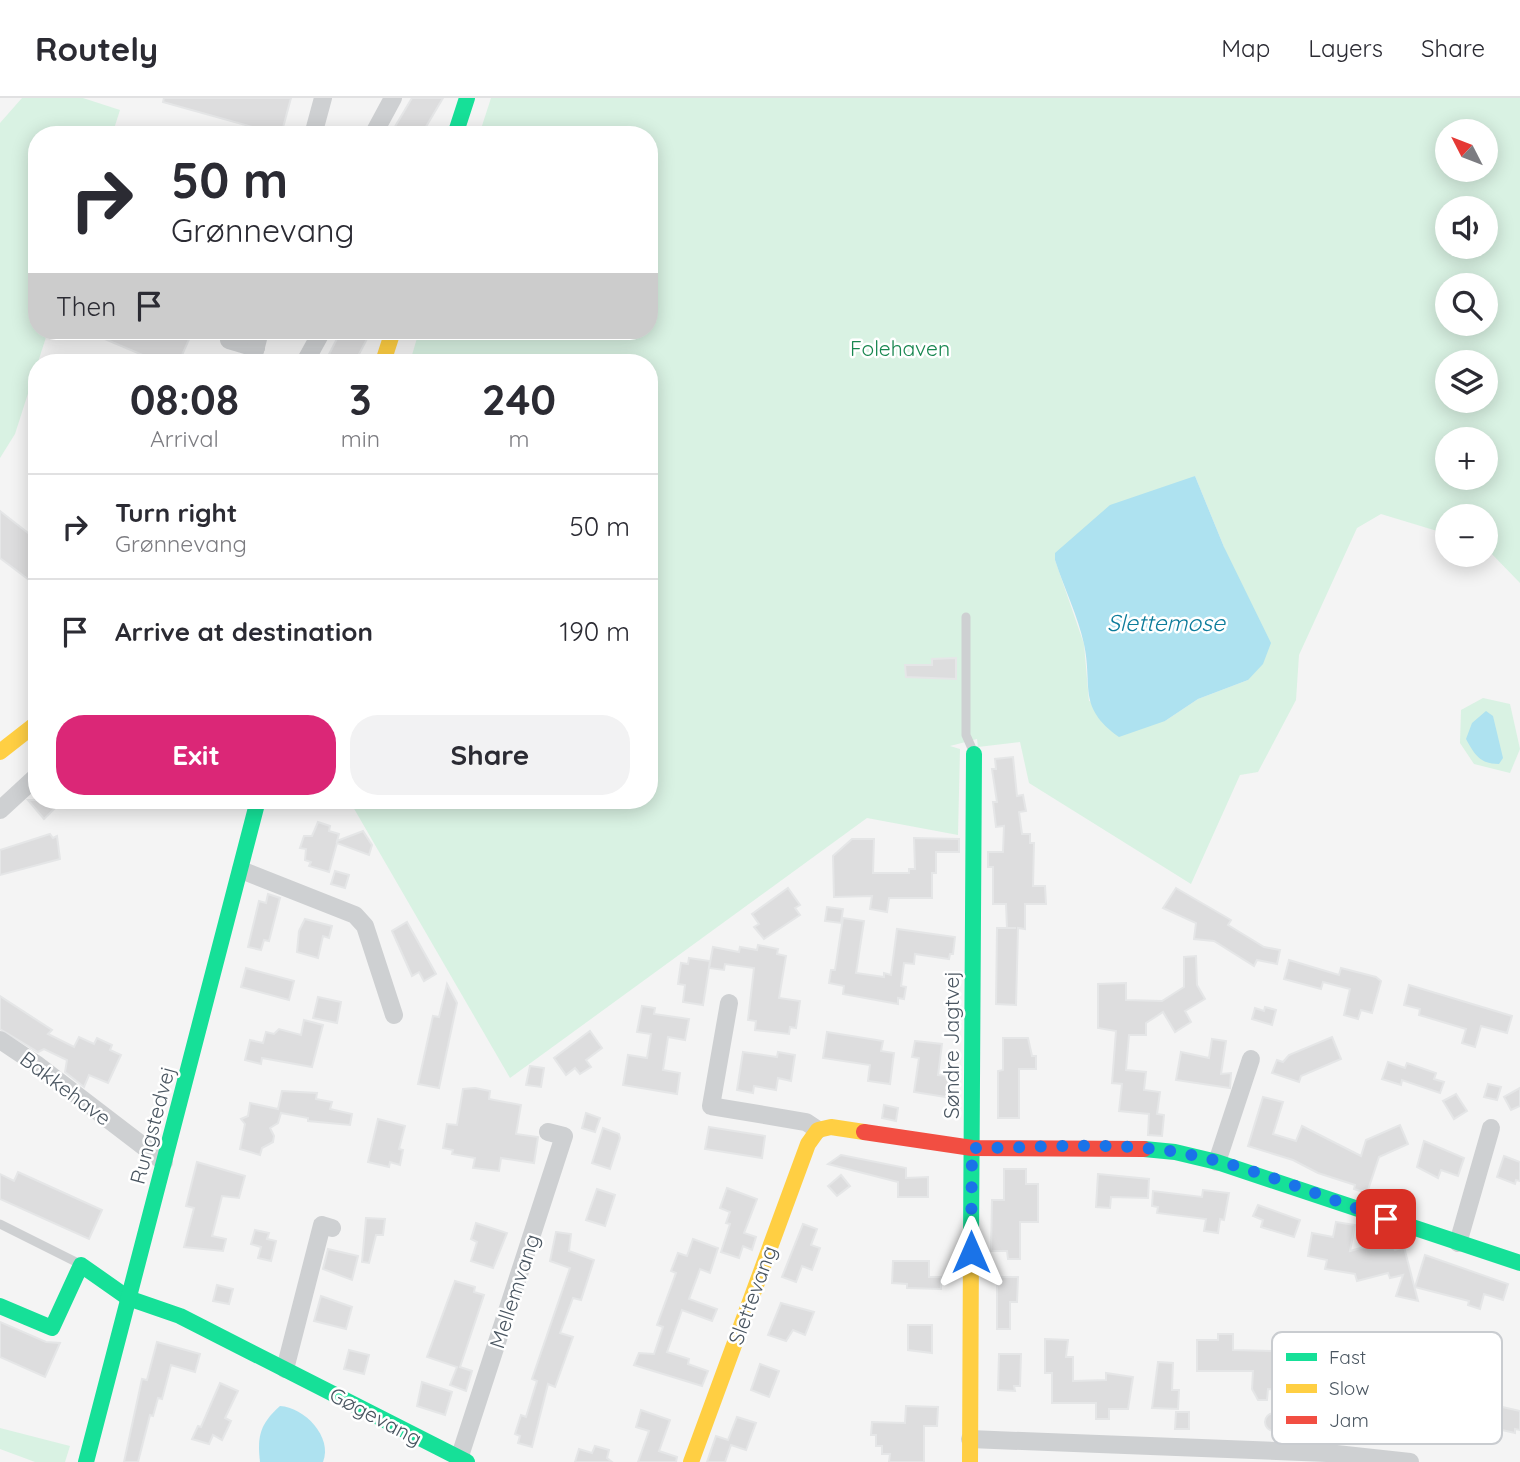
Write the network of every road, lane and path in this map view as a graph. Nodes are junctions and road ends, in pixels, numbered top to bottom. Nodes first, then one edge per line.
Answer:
1 (323, 98) edge
2 (393, 98) edge
3 (467, 98) edge
4 (315, 126) edge
5 (378, 126) edge
6 (458, 126) edge
7 (229, 340) dead end
8 (256, 347) edge
9 (966, 617) dead end
10 (28, 730) edge
11 (0, 752) edge
12 (974, 754) joint
13 (28, 784) edge
14 (256, 809) edge
15 (0, 810) edge
16 (241, 870) junction
17 (729, 1003) dead end
18 (394, 1015) dead end
19 (0, 1040) edge
20 (1251, 1059) dead end
21 (1491, 1128) dead end
22 (818, 1130) junction
23 (548, 1132) dead end
24 (972, 1148) junction
25 (164, 1162) junction
26 (1217, 1162) junction
27 (0, 1224) edge
28 (332, 1228) dead end
29 (1458, 1243) junction
30 (1520, 1263) edge
31 (81, 1265) junction
32 (128, 1298) junction
33 (0, 1306) edge
34 (285, 1369) junction
35 (970, 1439) junction
36 (461, 1461) edge
37 (86, 1462) edge
38 (691, 1462) edge
39 (970, 1462) edge
40 (1410, 1462) edge

1 - 4 street
2 - 5 street
3 - 6 street
7 - 8 street
9 - 12 lane
10 - 11 street
12 - 24 street, Søndre Jagtvej
13 - 15 street
14 - 16 street, Rungstedvej
16 - 18 street
16 - 25 street, Rungstedvej
17 - 22 street
19 - 25 street, Bakkehave
20 - 26 street
21 - 29 street
22 - 24 street
22 - 38 street, Slettevang
23 - 36 street, Mellemvang
24 - 26 street
24 - 35 street, Søndre Jagtvej
25 - 32 street, Rungstedvej
26 - 29 street
27 - 31 lane
28 - 34 street
29 - 30 street
31 - 32 street, Gøgevang
31 - 33 street
32 - 34 street, Gøgevang
32 - 37 street, Rungstedvej
34 - 36 street, Gøgevang
35 - 39 street, Søndre Jagtvej
35 - 40 street

